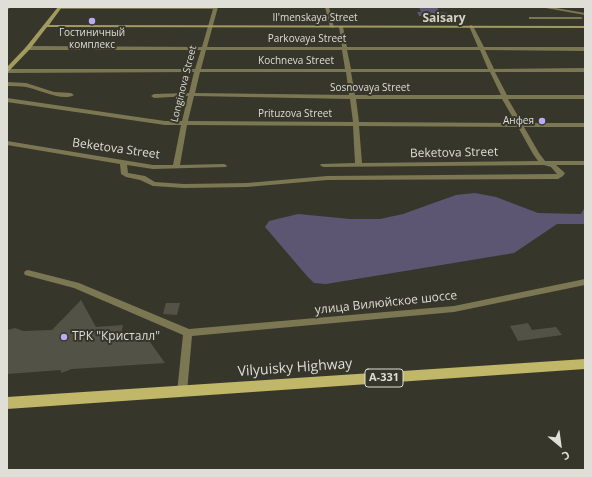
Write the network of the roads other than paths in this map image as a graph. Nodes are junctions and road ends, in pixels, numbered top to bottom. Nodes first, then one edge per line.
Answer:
1 (60, 7) edge
2 (216, 7) edge
3 (326, 7) edge
4 (542, 7) edge
5 (585, 14) edge
6 (531, 18) dead end
7 (556, 18) junction
8 (581, 18) dead end
9 (46, 26) junction
10 (471, 26) junction
11 (563, 26) junction
12 (209, 27) junction
13 (332, 27) junction
14 (341, 27) junction
15 (585, 27) edge
16 (28, 48) junction
17 (202, 48) junction
18 (344, 48) junction
19 (482, 49) junction
20 (585, 49) edge
21 (197, 70) junction
22 (348, 70) junction
23 (492, 70) junction
24 (585, 70) edge
25 (7, 71) edge
26 (7, 84) edge
27 (191, 94) junction
28 (71, 95) dead end
29 (154, 96) dead end
30 (353, 97) junction
31 (585, 97) edge
32 (505, 98) junction
33 (7, 100) edge
34 (183, 124) junction
35 (356, 124) junction
36 (521, 124) junction
37 (585, 125) edge
38 (7, 143) edge
39 (123, 162) junction
40 (543, 162) junction
41 (585, 163) edge
42 (323, 165) dead end
43 (359, 165) junction
44 (224, 166) dead end
45 (176, 167) junction
46 (28, 274) dead end
47 (585, 282) edge
48 (188, 333) junction
49 (585, 364) edge
50 (182, 392) junction
51 (7, 403) edge

1 - 2 street
1 - 9 main road
2 - 12 street, Longinova Street
3 - 13 street
4 - 5 street
6 - 7 street
7 - 8 street
7 - 11 street
9 - 12 main road, Il'menskaya Street
9 - 16 main road
10 - 11 main road, Il'menskaya Street
10 - 14 main road, Il'menskaya Street
10 - 19 street
11 - 15 main road, Il'menskaya Street
12 - 13 main road, Il'menskaya Street
12 - 17 street, Longinova Street
13 - 14 main road, Il'menskaya Street
14 - 18 street
16 - 17 street, Parkovaya Street
16 - 25 main road
17 - 18 street, Parkovaya Street
17 - 21 street, Longinova Street
18 - 19 street, Parkovaya Street
18 - 22 street
19 - 20 street, Parkovaya Street
19 - 23 street
21 - 22 street, Kochneva Street
21 - 25 street, Kochneva Street
21 - 27 street, Longinova Street
22 - 23 street, Kochneva Street
22 - 30 street
23 - 24 street, Kochneva Street
23 - 32 street
26 - 28 street
27 - 29 street, Sosnovaya Street
27 - 30 street, Sosnovaya Street
27 - 34 street, Longinova Street
30 - 32 street, Sosnovaya Street
30 - 35 street
31 - 32 street, Sosnovaya Street
32 - 36 street
33 - 34 street, Prituzova Street
34 - 35 street, Prituzova Street
34 - 45 street, Longinova Street
35 - 36 street, Prituzova Street
35 - 43 street
36 - 37 street, Prituzova Street
36 - 40 street
38 - 39 street, Beketova Street
39 - 40 street
39 - 45 street, Beketova Street
40 - 41 street, Beketova Street
40 - 43 street, Beketova Street
42 - 43 street, Beketova Street
44 - 45 street, Beketova Street
46 - 48 street
47 - 48 street, улица Вилюйское шоссе
48 - 50 street
49 - 50 main road, Vilyuisky Highway / А-331
50 - 51 main road, Vilyuisky Highway / А-331

